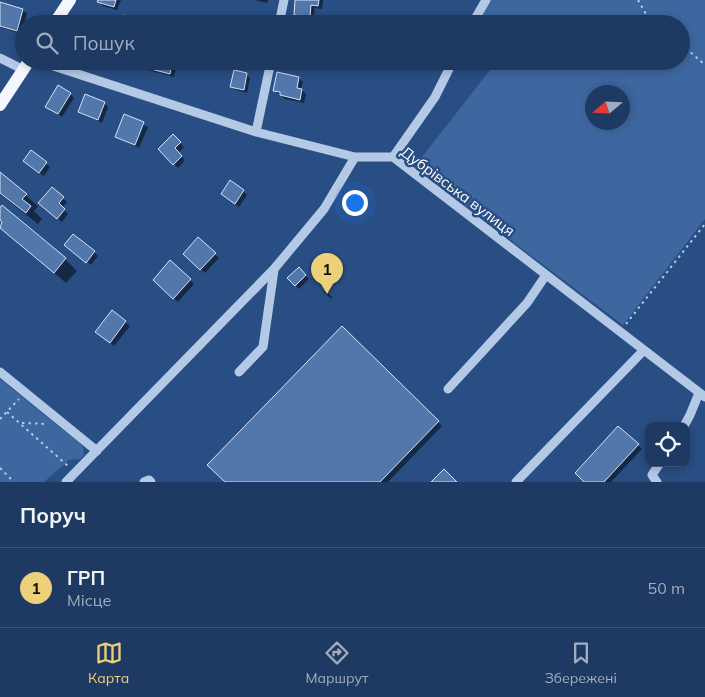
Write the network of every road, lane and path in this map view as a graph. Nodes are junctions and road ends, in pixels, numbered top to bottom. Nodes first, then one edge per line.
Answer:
1 (70, 0) edge
2 (284, 0) edge
3 (486, 0) edge
4 (638, 0) edge
5 (60, 15) edge
6 (281, 15) edge
7 (477, 15) edge
8 (647, 15) edge
9 (690, 52) edge
10 (0, 58) edge
11 (15, 62) edge
12 (705, 64) edge
13 (24, 70) edge
14 (66, 70) edge
15 (269, 70) edge
16 (448, 70) edge
17 (0, 105) edge
18 (256, 132) junction
19 (393, 156) junction
20 (355, 157) junction
21 (705, 224) edge
22 (274, 269) junction
23 (546, 275) junction
24 (620, 332) junction
25 (644, 350) junction
26 (0, 372) edge
27 (239, 372) dead end
28 (448, 389) dead end
29 (26, 392) junction
30 (702, 395) edge
31 (7, 412) junction
32 (0, 419) edge
33 (686, 422) edge
34 (20, 423) junction
35 (64, 424) junction
36 (97, 452) junction
37 (657, 467) edge
38 (0, 468) edge
39 (75, 473) junction
40 (14, 482) edge
41 (66, 482) edge
42 (144, 482) edge
43 (151, 482) edge
44 (516, 482) edge
45 (657, 482) edge

1 - 5 main road
2 - 6 street
3 - 7 street
4 - 8 path
9 - 12 path
10 - 11 street
13 - 17 main road
14 - 18 street, Дубрівська вулиця
15 - 18 street
16 - 19 street
18 - 20 street, Дубрівська вулиця
19 - 20 street, Дубрівська вулиця
19 - 23 street, Дубрівська вулиця
20 - 22 street
21 - 24 path
22 - 27 street
22 - 36 street
23 - 24 street, Дубрівська вулиця
23 - 28 street
24 - 25 street, Дубрівська вулиця
25 - 30 street, Дубрівська вулиця
25 - 44 street
26 - 29 street
29 - 31 path
29 - 35 street
30 - 33 street
31 - 32 path
31 - 34 path
34 - 35 path
34 - 39 path
35 - 36 street
36 - 39 street
37 - 45 street
38 - 40 path
39 - 41 street
42 - 43 street

